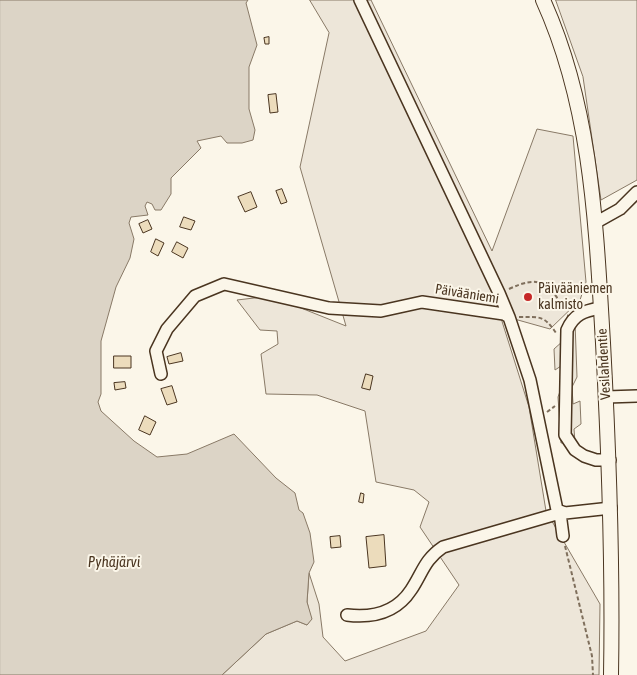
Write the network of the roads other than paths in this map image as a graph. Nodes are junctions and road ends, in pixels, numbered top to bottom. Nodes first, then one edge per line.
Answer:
1 (360, 0) edge
2 (543, 0) edge
3 (637, 192) edge
4 (595, 223) junction
5 (600, 308) junction
6 (509, 317) junction
7 (161, 374) dead end
8 (606, 396) junction
9 (637, 396) edge
10 (610, 460) junction
11 (611, 508) junction
12 (560, 513) junction
13 (563, 536) road end
14 (347, 615) dead end
15 (611, 675) edge

1 - 6 street
2 - 4 main road, Vesilahdentie
3 - 4 street
4 - 5 main road, Vesilahdentie
5 - 8 main road, Vesilahdentie
5 - 10 street
6 - 7 street, Päivääniemi
6 - 12 street, Päivääniemi
8 - 9 street
8 - 10 main road, Vesilahdentie
10 - 11 main road, Vesilahdentie
11 - 12 street
11 - 15 main road, Vesilahdentie
12 - 13 street, Päivääniemi
12 - 14 street

